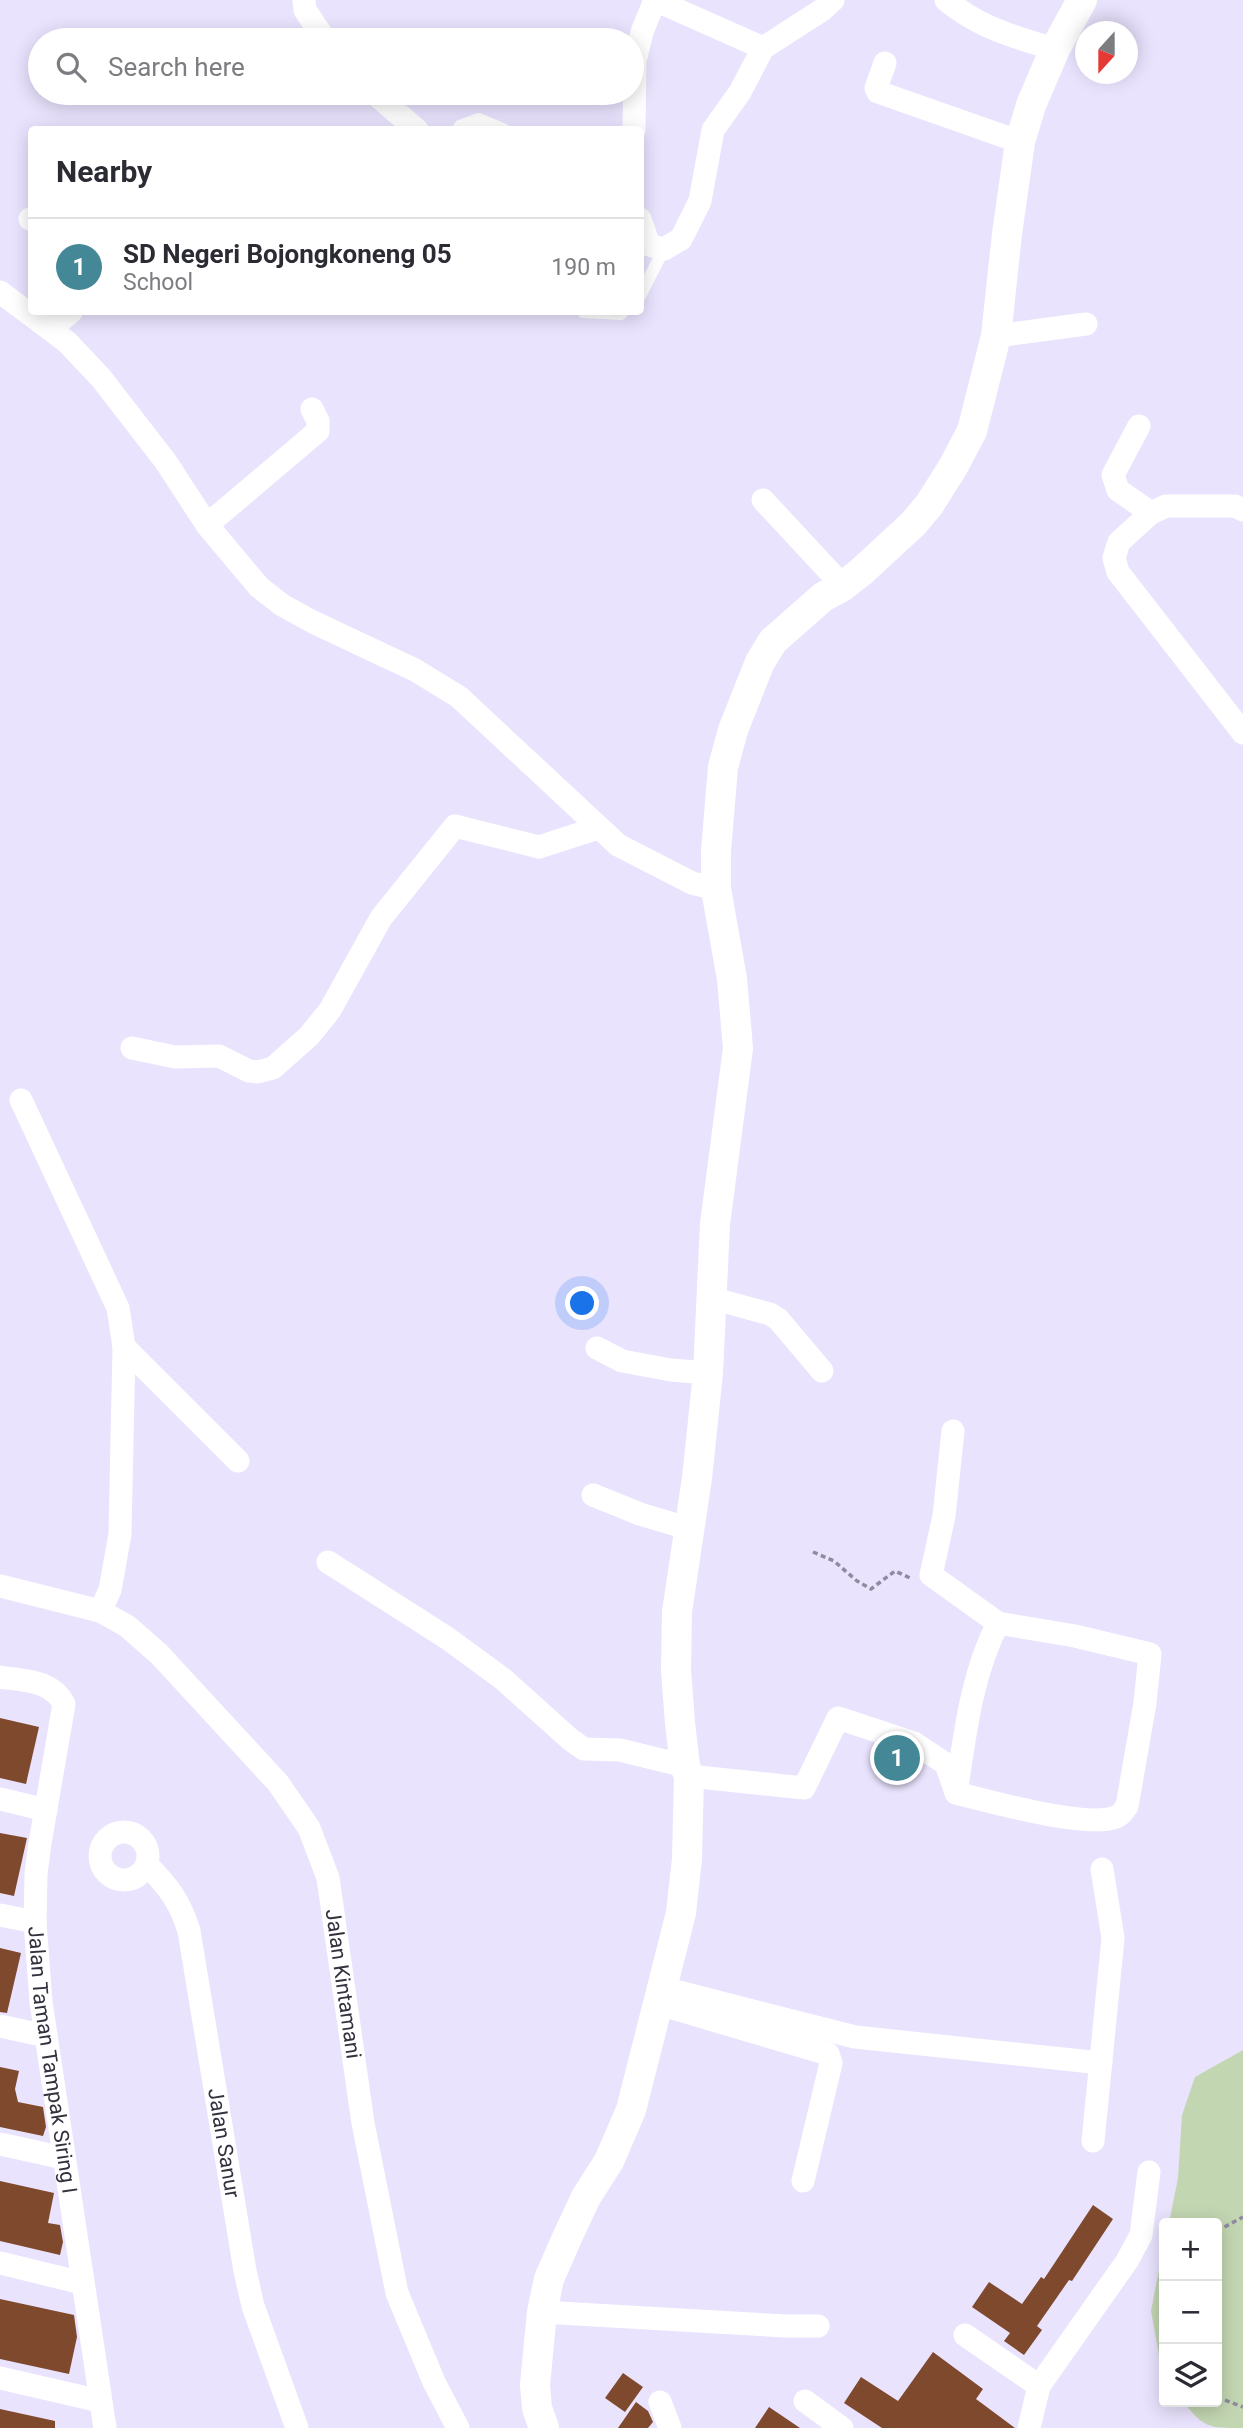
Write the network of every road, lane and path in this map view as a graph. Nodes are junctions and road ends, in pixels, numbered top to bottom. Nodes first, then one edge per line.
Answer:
1 (304, 0) edge
2 (655, 0) edge
3 (833, 0) edge
4 (946, 0) edge
5 (1082, 0) edge
6 (317, 28) edge
7 (644, 28) edge
8 (763, 48) junction
9 (1055, 49) junction
10 (885, 63) dead end
11 (388, 105) edge
12 (634, 105) edge
13 (412, 126) edge
14 (460, 126) edge
15 (496, 126) edge
16 (634, 126) edge
17 (1020, 142) junction
18 (644, 229) edge
19 (651, 247) edge
20 (644, 278) edge
21 (0, 292) edge
22 (28, 312) edge
23 (33, 315) edge
24 (67, 315) edge
25 (1086, 324) dead end
26 (51, 328) junction
27 (996, 336) junction
28 (312, 409) dead end
29 (1139, 426) dead end
30 (763, 500) dead end
31 (1243, 510) edge
32 (1151, 513) junction
33 (207, 525) junction
34 (843, 586) junction
35 (1243, 733) edge
36 (598, 828) junction
37 (716, 889) junction
38 (132, 1048) dead end
39 (21, 1100) dead end
40 (711, 1298) junction
41 (124, 1347) junction
42 (597, 1348) dead end
43 (822, 1371) dead end
44 (708, 1373) junction
45 (953, 1431) dead end
46 (238, 1461) dead end
47 (593, 1495) dead end
48 (690, 1529) junction
49 (813, 1552) dead end
50 (328, 1562) dead end
51 (931, 1575) junction
52 (0, 1586) edge
53 (100, 1611) junction
54 (998, 1623) junction
55 (0, 1676) edge
56 (687, 1771) junction
57 (956, 1793) junction
58 (0, 1799) edge
59 (46, 1810) junction
60 (147, 1865) dead end
61 (1102, 1869) dead end
62 (0, 1915) edge
63 (35, 1922) junction
64 (661, 1996) junction
65 (0, 2026) edge
66 (46, 2036) junction
67 (1101, 2063) junction
68 (1093, 2141) dead end
69 (0, 2144) edge
70 (64, 2158) junction
71 (1149, 2172) dead end
72 (803, 2181) dead end
73 (1243, 2217) edge
74 (1222, 2228) edge
75 (0, 2263) edge
76 (82, 2283) junction
77 (542, 2312) junction
78 (818, 2326) dead end
79 (965, 2335) dead end
80 (0, 2378) edge
81 (1039, 2386) junction
82 (1222, 2400) edge
83 (100, 2401) junction
84 (805, 2401) dead end
85 (660, 2402) dead end
86 (1243, 2407) edge
87 (105, 2428) edge
88 (297, 2428) edge
89 (458, 2428) edge
90 (544, 2428) edge
91 (670, 2428) edge
92 (842, 2428) edge
93 (1029, 2428) edge

1 - 6 street
2 - 7 street
2 - 8 street
3 - 8 street
4 - 9 street
5 - 9 street
8 - 19 street
9 - 17 street
10 - 17 street
11 - 13 street
12 - 16 street
14 - 15 lane
17 - 27 street
18 - 19 street
19 - 20 lane
21 - 22 street
23 - 26 street
24 - 26 street
25 - 27 street
26 - 33 street
27 - 34 street
28 - 33 street
29 - 32 street
30 - 34 street
31 - 32 street
32 - 35 street
33 - 36 street
34 - 37 street
36 - 37 street
36 - 38 street
37 - 40 street
39 - 41 street
40 - 43 street
40 - 44 street
41 - 46 street
41 - 53 street
42 - 44 street
44 - 48 street
45 - 51 street
47 - 48 street
48 - 56 street
49 - 51 path
50 - 56 street
51 - 54 street
52 - 53 street, Jalan Kintamani
53 - 89 street, Jalan Kintamani
54 - 57 street
54 - 57 street
55 - 59 street, Jalan Taman Tampak Siring I
56 - 57 street
56 - 64 street
58 - 59 street
59 - 63 street, Jalan Taman Tampak Siring I
60 - 88 street, Jalan Sanur
61 - 67 street
62 - 63 street
63 - 66 street, Jalan Taman Tampak Siring I
64 - 67 street
64 - 72 street
64 - 77 street
65 - 66 street
66 - 70 street, Jalan Taman Tampak Siring I
67 - 68 street
69 - 70 street
70 - 76 street, Jalan Taman Tampak Siring I
71 - 81 street
73 - 74 path
75 - 76 street
76 - 83 street, Jalan Taman Tampak Siring I
77 - 78 street
77 - 90 street
79 - 81 street
80 - 83 street
81 - 93 street
82 - 86 path
83 - 87 street, Jalan Taman Tampak Siring I
84 - 92 street
85 - 91 street

